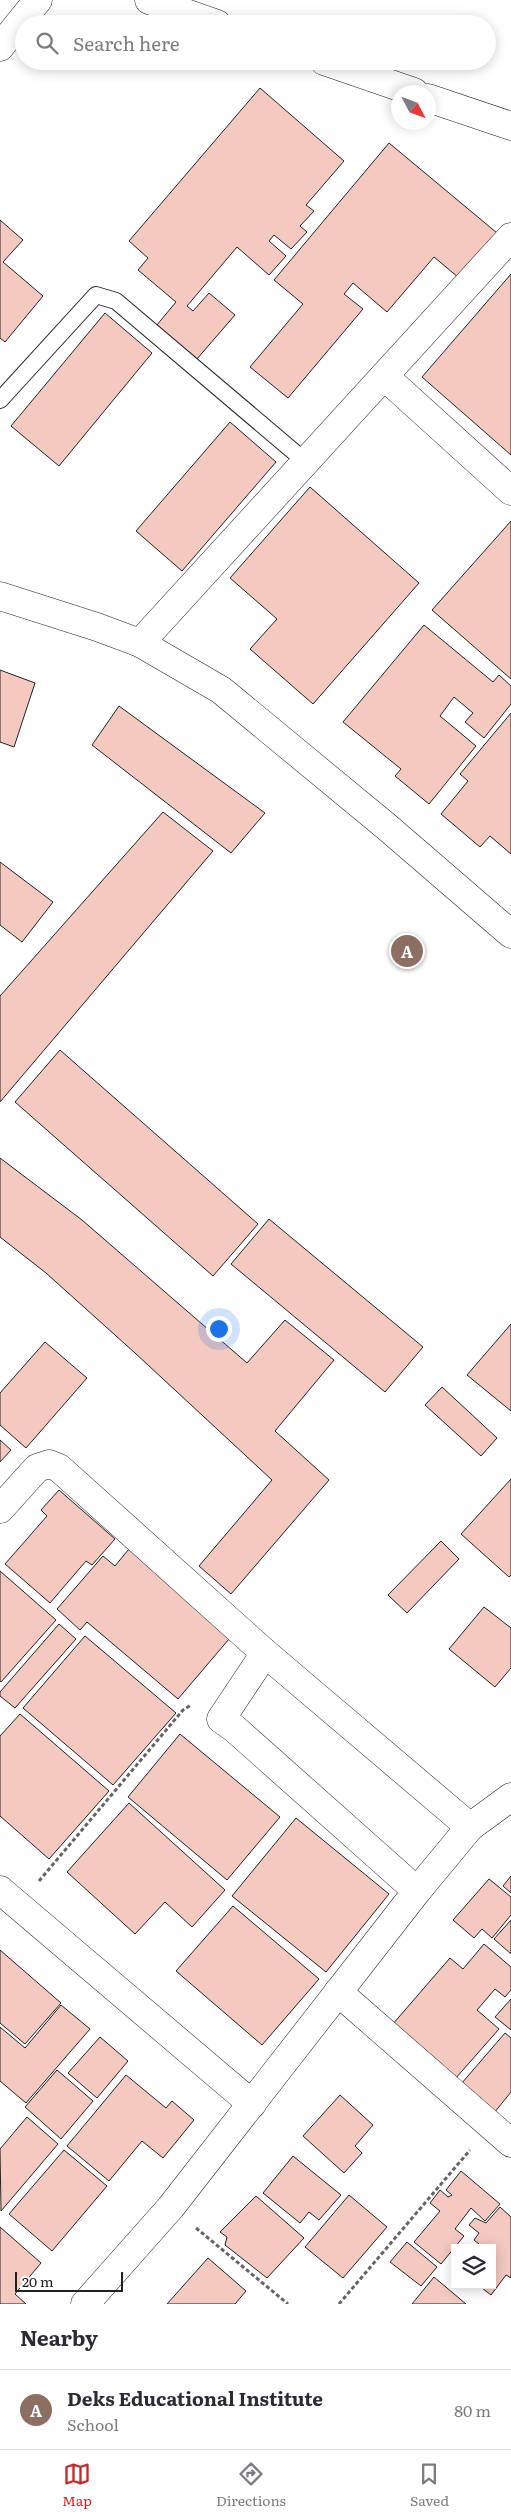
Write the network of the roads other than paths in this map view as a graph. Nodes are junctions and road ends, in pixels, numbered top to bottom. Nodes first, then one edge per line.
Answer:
1 (38, 0) edge
2 (149, 0) edge
3 (26, 15) edge
4 (192, 15) edge
5 (15, 28) edge
6 (0, 47) edge
7 (350, 70) edge
8 (394, 85) edge
9 (436, 101) edge
10 (511, 126) edge
11 (511, 237) edge
12 (384, 376) junction
13 (0, 400) edge
14 (306, 462) junction
15 (511, 491) edge
16 (0, 596) edge
17 (140, 643) junction
18 (511, 934) edge
19 (0, 1509) edge
20 (265, 1654) junction
21 (511, 1797) edge
22 (470, 1827) junction
23 (416, 1891) junction
24 (9, 1898) edge
25 (338, 1992) junction
26 (252, 2104) junction
27 (501, 2134) edge
28 (85, 2304) edge

1 - 3 street
2 - 4 street
5 - 6 street
7 - 8 street
9 - 10 street
11 - 12 street
12 - 14 street
12 - 15 street
13 - 14 lane
14 - 17 street
16 - 17 street
17 - 18 street
19 - 20 street
20 - 22 street
20 - 23 street
21 - 22 street
22 - 23 street
23 - 25 street
24 - 26 street
25 - 26 street
25 - 27 street
26 - 28 street

